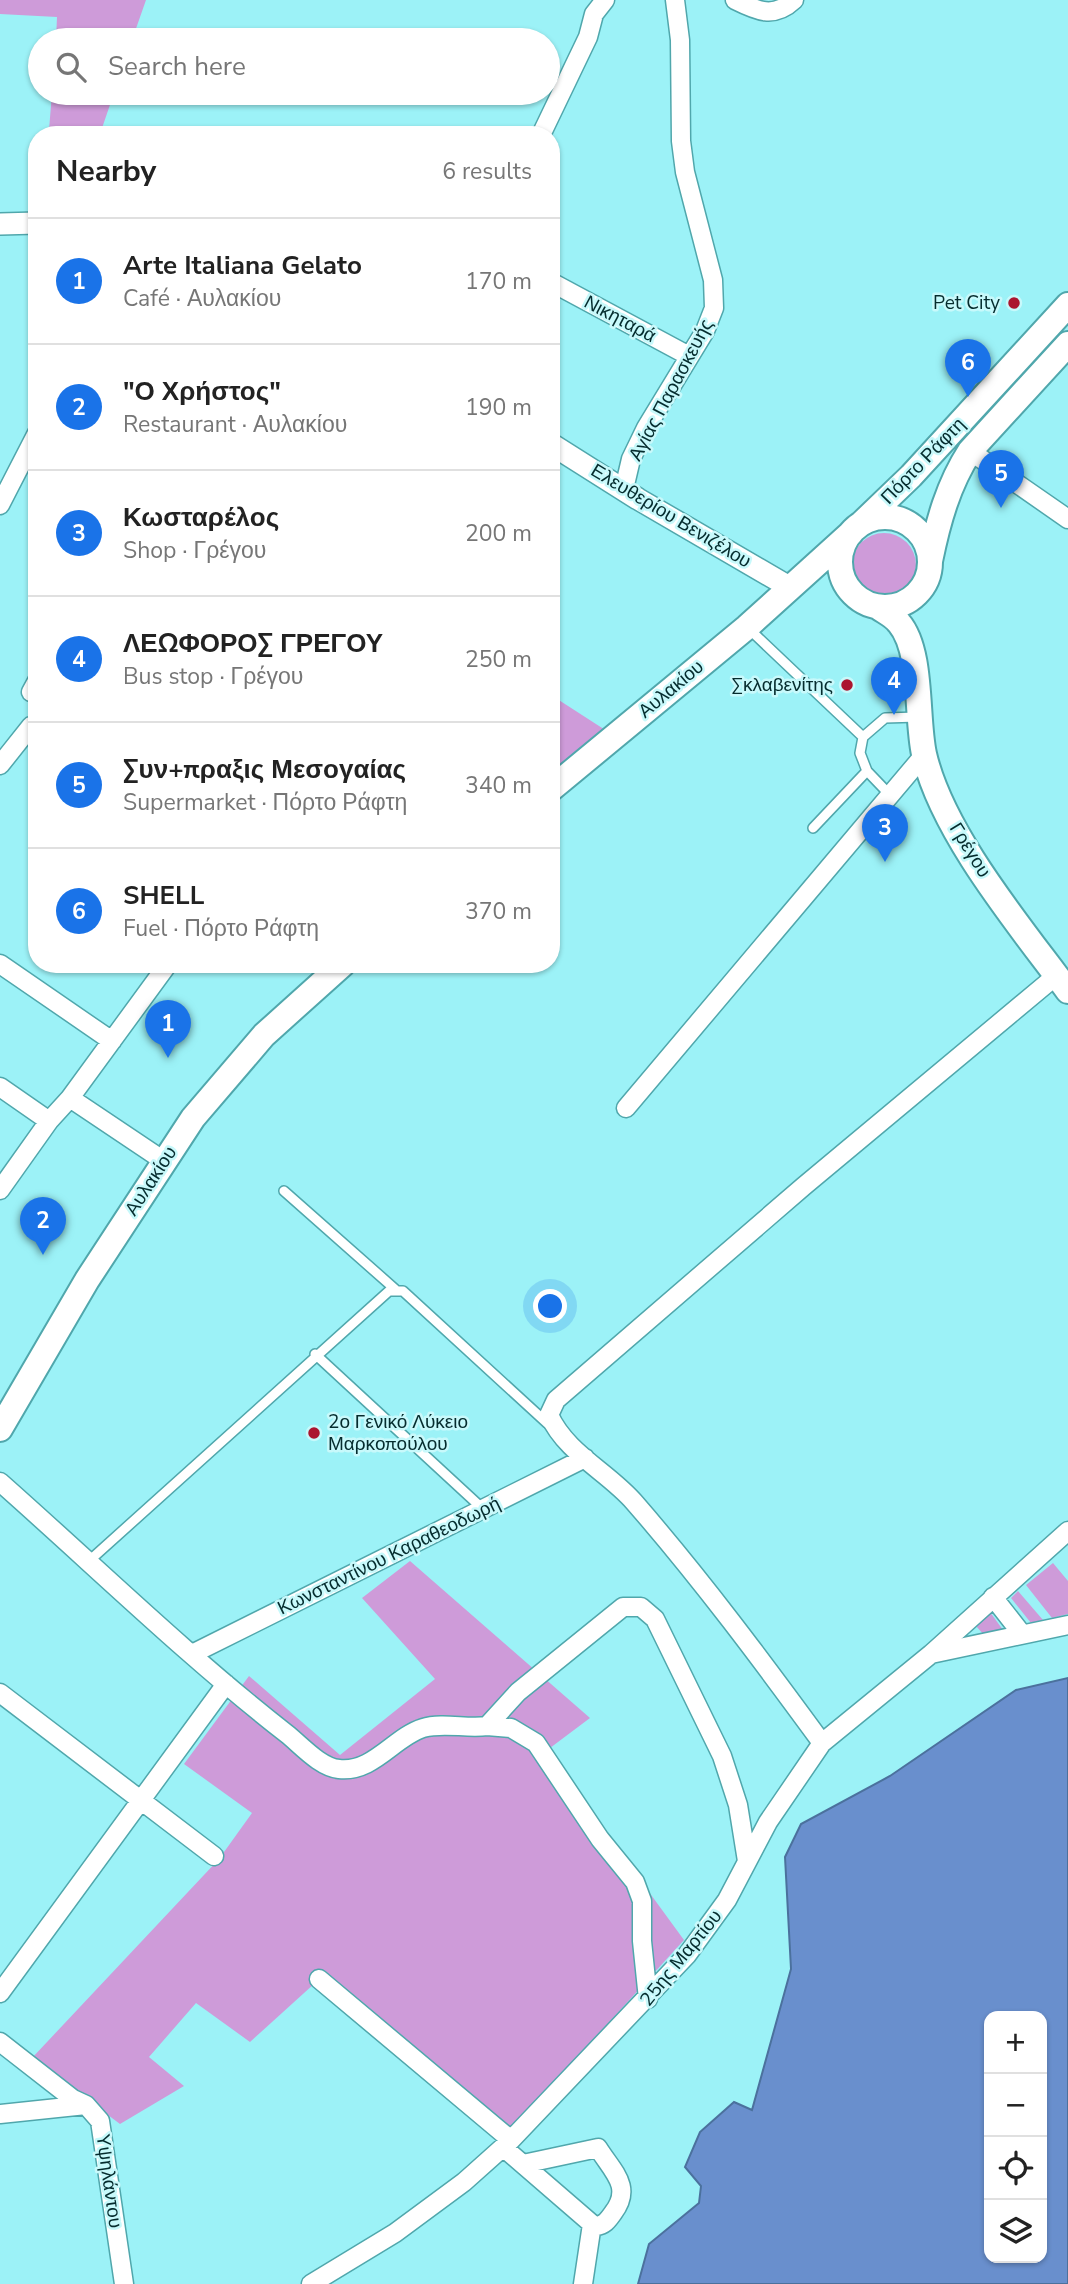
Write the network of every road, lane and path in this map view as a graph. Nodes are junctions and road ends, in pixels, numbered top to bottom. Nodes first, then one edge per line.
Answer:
1 (605, 0) edge
2 (671, 0) edge
3 (735, 0) edge
4 (794, 0) edge
5 (560, 95) edge
6 (555, 105) edge
7 (545, 126) edge
8 (28, 223) edge
9 (0, 224) edge
10 (560, 287) edge
11 (1068, 305) edge
12 (1068, 344) edge
13 (689, 356) junction
14 (560, 450) edge
15 (28, 451) edge
16 (970, 451) junction
17 (624, 489) junction
18 (0, 505) edge
19 (1068, 519) edge
20 (857, 528) junction
21 (927, 574) junction
22 (791, 588) junction
23 (851, 592) junction
24 (878, 607) junction
25 (747, 627) junction
26 (916, 689) junction
27 (918, 717) junction
28 (28, 731) edge
29 (863, 737) junction
30 (924, 755) junction
31 (0, 765) edge
32 (867, 771) junction
33 (560, 782) edge
34 (890, 794) junction
35 (813, 828) dead end
36 (0, 964) edge
37 (161, 973) edge
38 (332, 973) edge
39 (1062, 983) edge
40 (112, 1041) junction
41 (0, 1087) edge
42 (70, 1098) junction
43 (626, 1108) dead end
44 (49, 1121) junction
45 (164, 1161) junction
46 (0, 1190) edge
47 (284, 1191) dead end
48 (396, 1290) junction
49 (315, 1354) junction
50 (4, 1414) edge
51 (556, 1431) junction
52 (585, 1458) junction
53 (0, 1482) edge
54 (484, 1509) junction
55 (1068, 1531) edge
56 (89, 1561) junction
57 (993, 1597) junction
58 (1068, 1625) edge
59 (1022, 1634) junction
60 (192, 1654) junction
61 (931, 1654) junction
62 (226, 1684) junction
63 (0, 1693) edge
64 (487, 1726) junction
65 (822, 1743) junction
66 (140, 1797) junction
67 (214, 1856) dead end
68 (747, 1861) junction
69 (319, 1979) dead end
70 (0, 1993) edge
71 (648, 1999) junction
72 (0, 2042) edge
73 (86, 2105) junction
74 (0, 2114) edge
75 (507, 2144) junction
76 (523, 2164) junction
77 (592, 2224) junction
78 (124, 2284) edge
79 (310, 2284) edge
80 (583, 2284) edge

1 - 5 street
2 - 13 street, Αγίας Παρασκευής
3 - 4 street
6 - 7 street
8 - 9 street
10 - 13 street, Νικηταρά
11 - 20 main road, Πόρτο Ράφτη
12 - 16 main road, Πόρτο Ράφτη
13 - 17 street, Αγίας Παρασκευής
14 - 17 street, Ελευθερίου Βενιζέλου
15 - 18 street
16 - 19 street
16 - 21 main road, Πόρτο Ράφτη
17 - 22 street, Ελευθερίου Βενιζέλου
20 - 21 main road
20 - 22 main road, Αυλακίου
20 - 23 main road
21 - 24 main road
21 - 26 main road, Γρέγου
22 - 23 main road
22 - 25 main road, Αυλακίου
23 - 24 main road
24 - 26 main road, Γρέγου
25 - 29 lane
25 - 33 main road, Αυλακίου
26 - 27 main road, Γρέγου
27 - 29 lane
27 - 30 main road, Γρέγου
28 - 31 street
29 - 32 lane
30 - 34 street
30 - 39 main road, Γρέγου
32 - 34 lane
32 - 35 lane
34 - 43 street
36 - 40 street
37 - 40 street
38 - 45 main road, Αυλακίου
39 - 51 street
40 - 42 street
41 - 44 street
42 - 44 street
42 - 45 street
44 - 46 street
45 - 50 main road, Αυλακίου
47 - 48 lane
48 - 49 lane
48 - 51 lane
49 - 54 lane
49 - 56 lane
51 - 52 street
52 - 54 street, Κωνσταντίνου Καραθεοδωρή
52 - 65 street
53 - 56 street
54 - 60 street, Κωνσταντίνου Καραθεοδωρή
55 - 57 street
56 - 60 street
57 - 59 street
57 - 61 street
58 - 59 street, 25ης Μαρτίου
59 - 61 street, 25ης Μαρτίου
60 - 62 street
61 - 65 street, 25ης Μαρτίου
62 - 64 street
62 - 66 street
63 - 66 street
64 - 68 street
64 - 71 street
65 - 68 street, 25ης Μαρτίου
66 - 67 street
66 - 70 street
68 - 71 street, 25ης Μαρτίου
69 - 75 street
71 - 75 street, 25ης Μαρτίου
72 - 73 street, Υψηλάντου
73 - 74 street
73 - 78 street, Υψηλάντου
75 - 76 street
75 - 79 street, 25ης Μαρτίου
76 - 77 street
76 - 77 street
77 - 80 street

